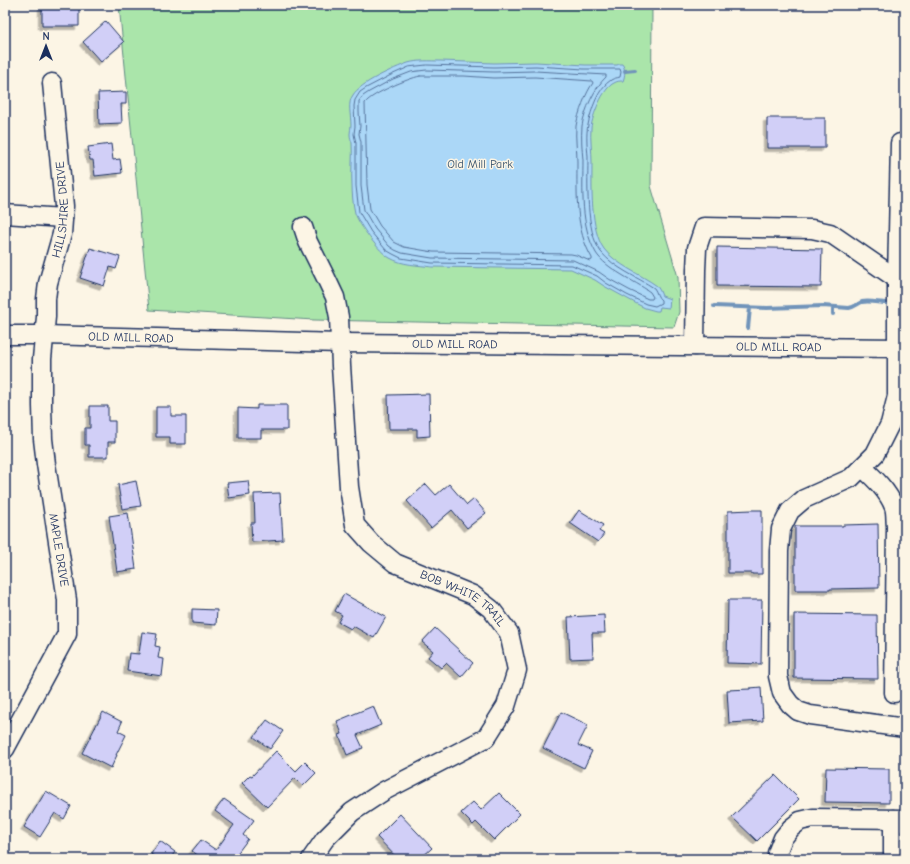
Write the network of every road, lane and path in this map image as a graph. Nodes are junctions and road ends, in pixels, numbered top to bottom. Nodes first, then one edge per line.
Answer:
1 (52, 83) dead end
2 (905, 143) edge
3 (5, 214) edge
4 (63, 218) junction
5 (304, 226) dead end
6 (897, 280) junction
7 (901, 303) edge
8 (5, 335) edge
9 (44, 335) junction
10 (340, 342) junction
11 (695, 346) junction
12 (901, 348) edge
13 (862, 466) junction
14 (894, 693) dead end
15 (905, 728) edge
16 (5, 749) edge
17 (899, 819) edge
18 (311, 859) edge
19 (777, 859) edge
20 (893, 859) edge

1 - 4 street, HILLSHIRE DRIVE
2 - 6 street
3 - 4 street
4 - 9 street, HILLSHIRE DRIVE
5 - 10 street, BOB WHITE TRAIL
6 - 7 street
6 - 11 street
7 - 12 street
8 - 9 street, OLD MILL ROAD
9 - 10 street, OLD MILL ROAD
9 - 16 street, MAPLE DRIVE
10 - 11 street, OLD MILL ROAD
10 - 18 street, BOB WHITE TRAIL
11 - 12 street, OLD MILL ROAD
12 - 13 street
13 - 14 street
13 - 15 street
17 - 19 street
17 - 20 street

